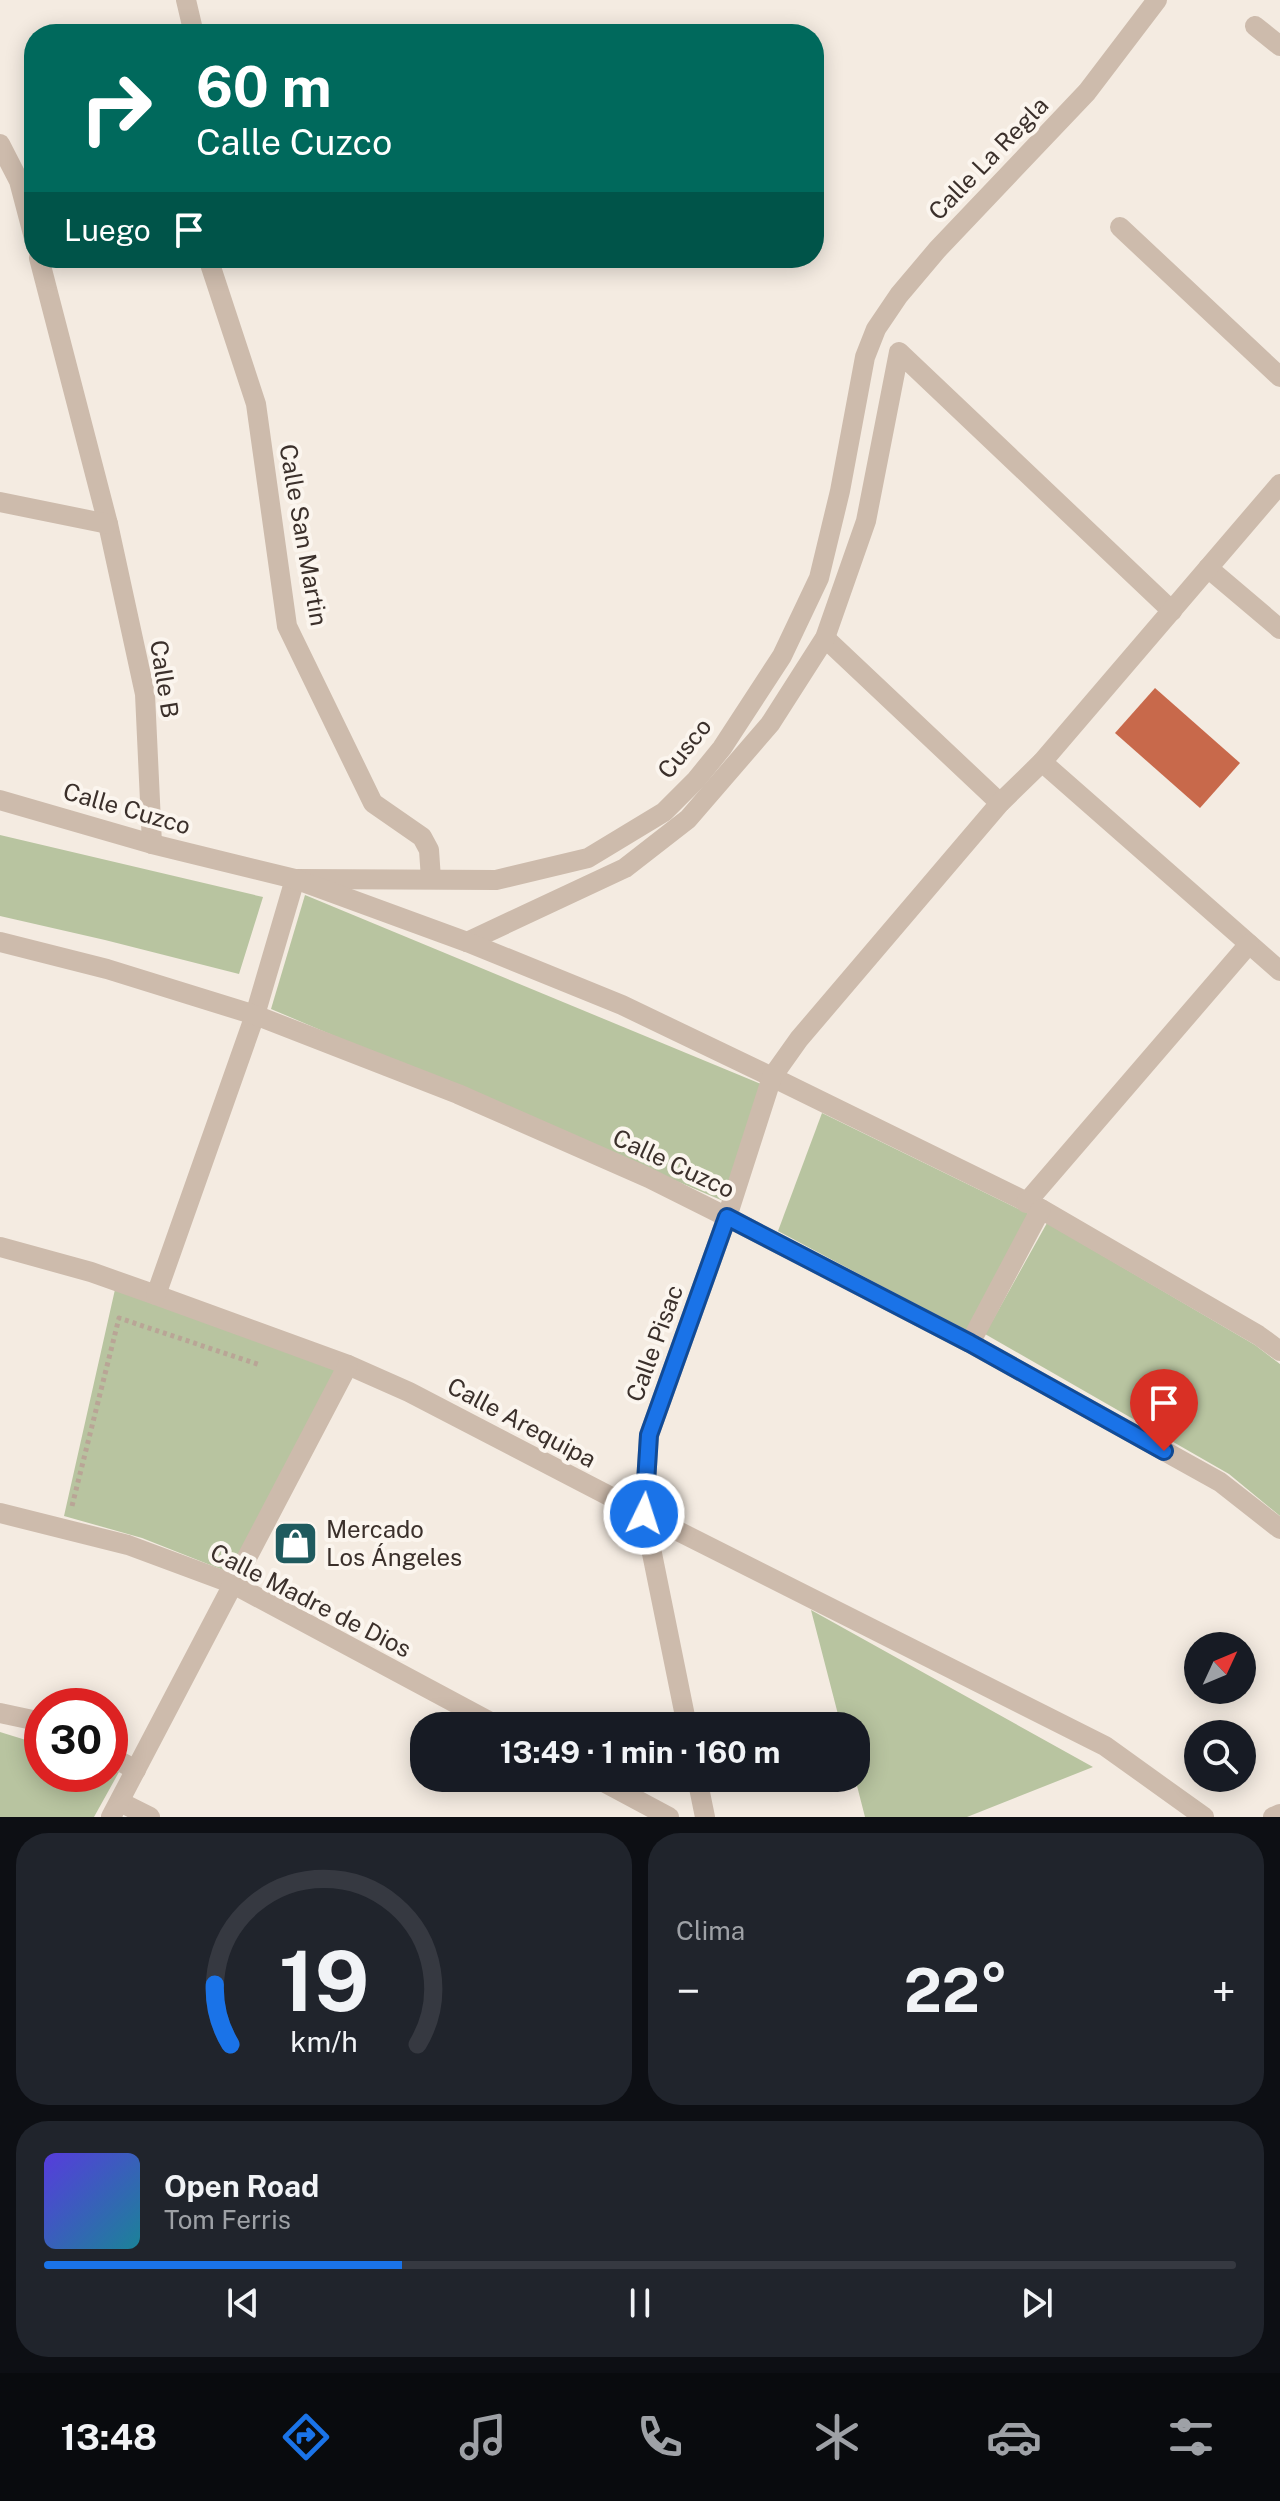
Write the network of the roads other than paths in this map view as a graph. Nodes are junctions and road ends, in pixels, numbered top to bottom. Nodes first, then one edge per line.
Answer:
1 (186, 0) edge
2 (1157, 0) edge
3 (192, 24) edge
4 (1255, 26) dead end
5 (1280, 46) edge
6 (0, 144) edge
7 (24, 200) edge
8 (1120, 227) dead end
9 (42, 268) edge
10 (211, 268) edge
11 (865, 357) joint
12 (1280, 377) edge
13 (1280, 484) edge
14 (0, 502) edge
15 (108, 524) junction
16 (1208, 568) junction
17 (1172, 611) junction
18 (1280, 629) edge
19 (825, 638) junction
20 (1042, 762) junction
21 (0, 800) edge
22 (1000, 803) junction
23 (152, 844) junction
24 (295, 879) junction
25 (431, 879) junction
26 (0, 942) edge
27 (467, 942) junction
28 (1249, 944) junction
29 (1280, 971) edge
30 (255, 1015) junction
31 (772, 1077) junction
32 (1034, 1206) junction
33 (727, 1217) junction
34 (0, 1247) edge
35 (156, 1295) junction
36 (970, 1343) junction
37 (1280, 1351) edge
38 (348, 1365) junction
39 (0, 1513) edge
40 (644, 1514) junction
41 (1280, 1529) edge
42 (233, 1584) junction
43 (472, 1712) edge
44 (684, 1712) edge
45 (0, 1713) edge
46 (24, 1718) edge
47 (128, 1766) edge
48 (136, 1770) junction
49 (622, 1792) edge
50 (700, 1792) edge
51 (116, 1809) edge
52 (1280, 1814) edge
53 (150, 1817) edge
54 (669, 1817) edge
55 (705, 1817) edge
56 (1204, 1817) edge
57 (1273, 1817) edge

1 - 3 street
2 - 11 street, Calle La Regla
4 - 5 street
6 - 7 street
8 - 12 street
9 - 15 street, Calle B
10 - 25 street, Calle San Martin
11 - 25 street, Cusco
13 - 16 street, Calle Pisac
14 - 15 street
15 - 23 street, Calle B
16 - 17 street, Calle Pisac
16 - 18 street
17 - 19 street
17 - 20 street, Calle Pisac
19 - 22 street
19 - 27 street
20 - 22 street, Calle Pisac
20 - 28 street
21 - 23 street, Calle Cuzco
22 - 31 street, Calle Pisac
23 - 24 street, Calle Cuzco
24 - 25 street, Cusco
24 - 27 street, Calle Cuzco
24 - 30 street
26 - 30 street, Calle Cuzco
27 - 31 street, Calle Cuzco
28 - 29 street
28 - 32 street
30 - 33 street, Calle Cuzco
30 - 35 street
31 - 32 street, Calle Cuzco
31 - 33 street, Calle Pisac
32 - 36 street
32 - 37 street, Calle Cuzco
33 - 36 street, Calle Cuzco
33 - 40 street, Calle Pisac
34 - 35 street, Calle Arequipa
35 - 38 street, Calle Arequipa
36 - 41 street, Calle Cuzco
38 - 40 street, Calle Arequipa
38 - 42 street
39 - 42 street, Calle Madre de Dios
40 - 44 street, Calle Pisac
40 - 56 street, Calle Arequipa
42 - 43 street, Calle Madre de Dios
42 - 48 street
45 - 46 street
47 - 48 street
48 - 51 street
49 - 54 street
50 - 55 street
51 - 53 street
52 - 57 street

